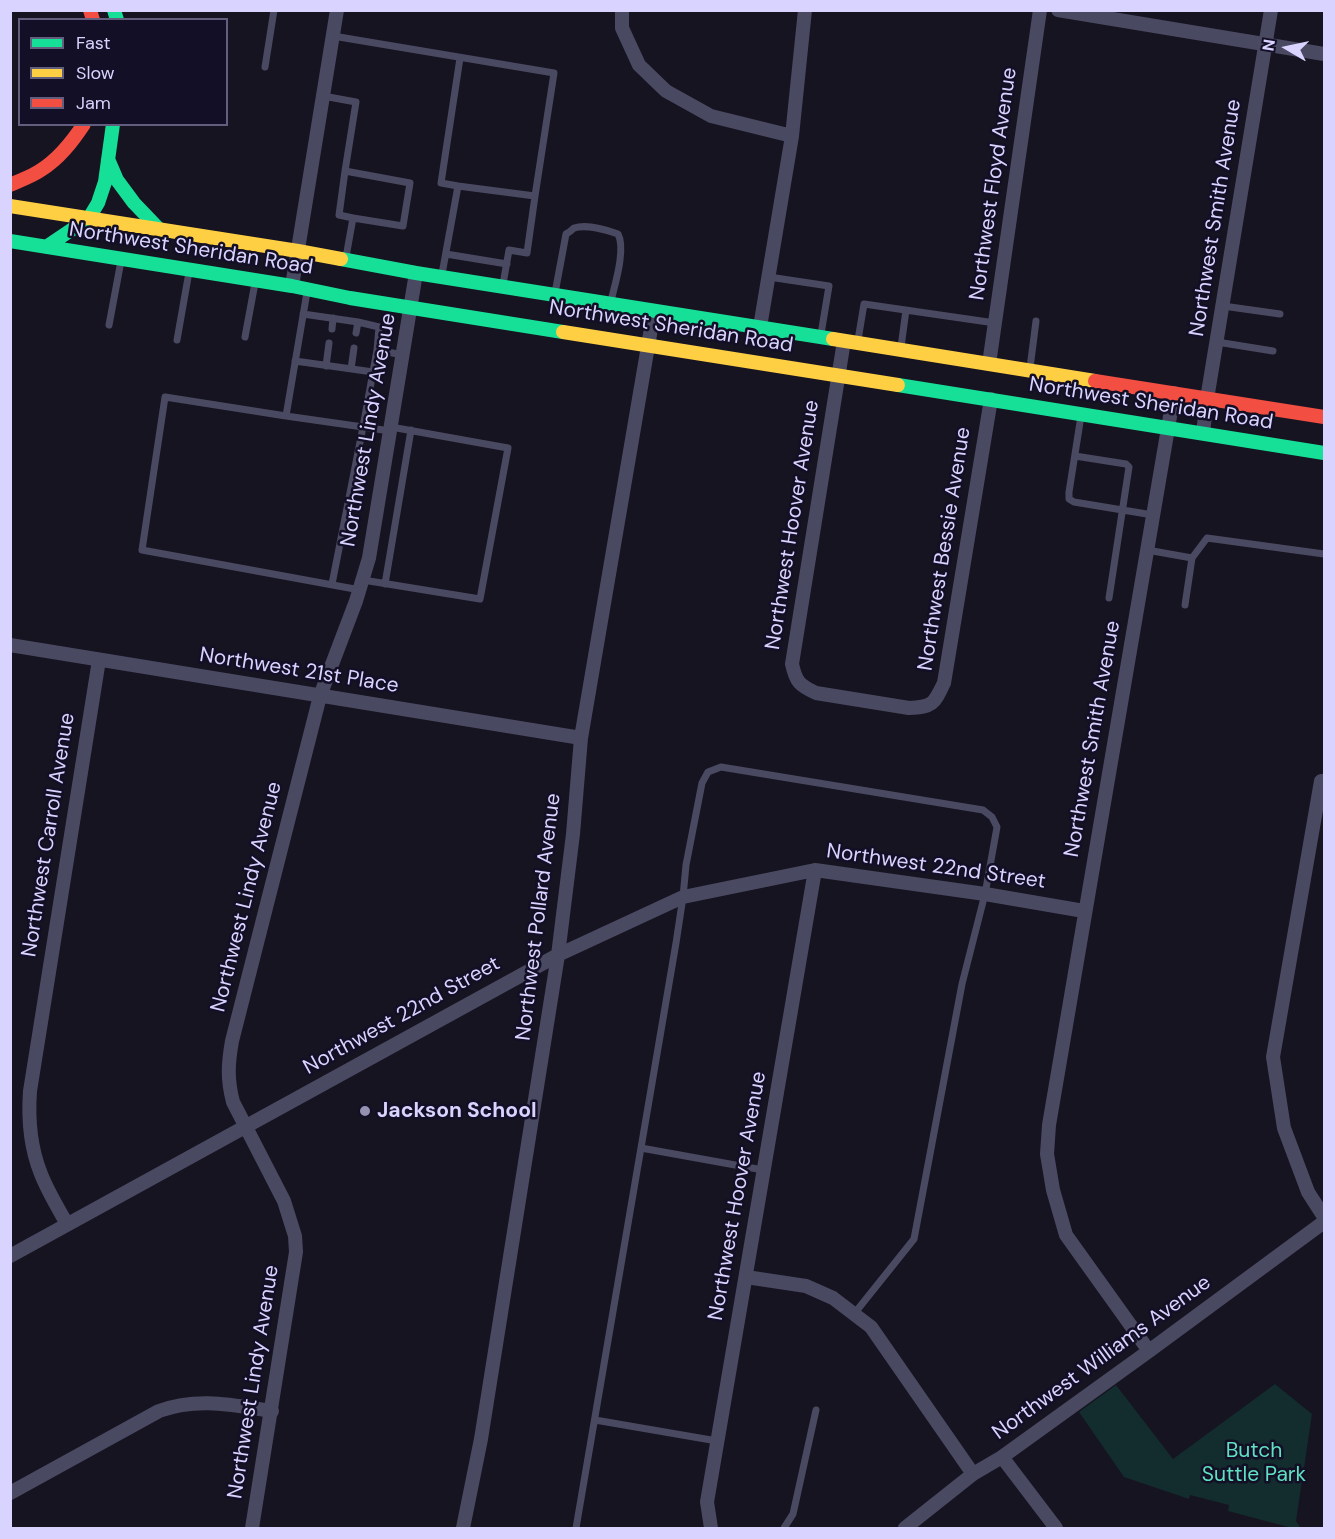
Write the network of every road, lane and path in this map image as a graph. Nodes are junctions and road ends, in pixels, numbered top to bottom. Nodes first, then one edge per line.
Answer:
1 (274, 10) edge
2 (337, 10) edge
3 (622, 10) edge
4 (805, 10) edge
5 (1040, 10) edge
6 (1058, 10) edge
7 (1271, 10) edge
8 (333, 36) junction
9 (1266, 44) junction
10 (1324, 54) edge
11 (460, 58) junction
12 (265, 67) dead end
13 (323, 96) junction
14 (83, 126) edge
15 (113, 126) edge
16 (792, 136) junction
17 (108, 159) junction
18 (345, 171) junction
19 (10, 185) edge
20 (458, 186) junction
21 (536, 196) junction
22 (10, 206) edge
23 (89, 218) junction
24 (352, 218) junction
25 (158, 228) junction
26 (10, 241) edge
27 (45, 247) junction
28 (298, 250) junction
29 (446, 254) junction
30 (122, 259) junction
31 (345, 260) junction
32 (507, 264) junction
33 (190, 270) junction
34 (416, 273) junction
35 (442, 277) junction
36 (769, 277) junction
37 (255, 280) junction
38 (292, 286) junction
39 (503, 287) junction
40 (308, 289) junction
41 (555, 295) junction
42 (354, 298) junction
43 (611, 304) junction
44 (1222, 306) junction
45 (411, 307) junction
46 (654, 310) junction
47 (906, 310) junction
48 (303, 314) junction
49 (1280, 314) dead end
50 (333, 318) junction
51 (355, 321) junction
52 (1036, 321) dead end
53 (995, 323) junction
54 (109, 325) dead end
55 (760, 327) junction
56 (332, 329) dead end
57 (356, 333) dead end
58 (245, 337) dead end
59 (821, 337) junction
60 (177, 340) dead end
61 (851, 342) junction
62 (1216, 342) junction
63 (329, 343) dead end
64 (649, 345) junction
65 (354, 348) dead end
66 (377, 350) junction
67 (900, 350) junction
68 (1273, 351) dead end
69 (403, 354) junction
70 (295, 361) junction
71 (989, 364) junction
72 (326, 366) junction
73 (351, 369) junction
74 (1029, 370) junction
75 (373, 372) junction
76 (838, 375) junction
77 (1174, 393) junction
78 (991, 399) junction
79 (1207, 399) junction
80 (1081, 414) junction
81 (286, 416) junction
82 (1324, 417) edge
83 (363, 427) junction
84 (1168, 428) junction
85 (390, 429) junction
86 (411, 430) junction
87 (1203, 433) junction
88 (1324, 453) edge
89 (1075, 456) junction
90 (1123, 510) junction
91 (1153, 515) junction
92 (1147, 550) junction
93 (1324, 554) edge
94 (1192, 558) junction
95 (385, 584) junction
96 (332, 585) junction
97 (361, 585) junction
98 (1109, 598) dead end
99 (1185, 605) dead end
100 (10, 645) edge
101 (99, 660) junction
102 (320, 696) junction
103 (864, 701) joint
104 (581, 738) junction
105 (1323, 781) edge
106 (815, 870) junction
107 (985, 894) junction
108 (683, 897) junction
109 (1084, 911) junction
110 (558, 955) junction
111 (246, 1127) junction
112 (641, 1148) junction
113 (763, 1170) junction
114 (1324, 1217) edge
115 (1324, 1222) edge
116 (67, 1224) junction
117 (10, 1256) edge
118 (746, 1277) junction
119 (854, 1314) junction
120 (1149, 1351) junction
121 (816, 1410) dead end
122 (272, 1412) junction
123 (595, 1420) junction
124 (717, 1440) junction
125 (1002, 1456) junction
126 (973, 1474) junction
127 (10, 1493) edge
128 (252, 1528) edge
129 (463, 1528) edge
130 (576, 1528) edge
131 (711, 1528) edge
132 (784, 1528) edge
133 (905, 1528) edge
134 (1056, 1528) edge

1 - 12 lane
2 - 8 street
3 - 16 street
4 - 16 street
5 - 53 street, Northwest Floyd Avenue
6 - 9 street
7 - 9 street, Northwest Smith Avenue
8 - 11 lane
8 - 13 street
9 - 10 street
9 - 44 street, Northwest Smith Avenue
11 - 20 lane
11 - 21 lane
13 - 18 lane
13 - 28 street
14 - 19 main road
15 - 17 main road
16 - 36 street
17 - 23 main road
17 - 25 main road
18 - 24 lane
18 - 24 lane
20 - 21 lane
20 - 29 lane
21 - 32 lane
22 - 23 main road, Northwest Sheridan Road
23 - 25 main road, Northwest Sheridan Road
23 - 27 main road
24 - 31 lane
25 - 28 main road, Northwest Sheridan Road
26 - 27 main road, Northwest Sheridan Road
27 - 30 main road, Northwest Sheridan Road
28 - 31 main road, Northwest Sheridan Road
28 - 38 street
29 - 32 lane
29 - 35 lane
30 - 33 main road, Northwest Sheridan Road
30 - 54 lane
31 - 34 main road, Northwest Sheridan Road
32 - 39 lane
33 - 37 main road, Northwest Sheridan Road
33 - 60 lane
34 - 35 main road, Northwest Sheridan Road
34 - 45 street, Northwest Lindy Avenue
35 - 39 main road, Northwest Sheridan Road
36 - 55 street
36 - 59 lane
37 - 38 main road, Northwest Sheridan Road
37 - 58 lane
38 - 40 main road, Northwest Sheridan Road
39 - 41 main road, Northwest Sheridan Road
40 - 42 main road, Northwest Sheridan Road
40 - 48 lane
41 - 43 main road, Northwest Sheridan Road
41 - 43 lane
42 - 45 main road, Northwest Sheridan Road
42 - 51 lane
43 - 46 main road, Northwest Sheridan Road
44 - 49 lane
44 - 62 street, Northwest Smith Avenue
45 - 64 main road, Northwest Sheridan Road
45 - 69 street, Northwest Lindy Avenue
46 - 55 main road, Northwest Sheridan Road
46 - 64 street, Northwest Pollard Avenue
47 - 53 lane
47 - 61 lane
47 - 67 lane
48 - 50 lane
48 - 70 lane
50 - 51 lane
50 - 56 lane
51 - 57 lane
51 - 66 lane
52 - 74 lane
53 - 71 street, Northwest Floyd Avenue
55 - 59 main road, Northwest Sheridan Road
59 - 61 main road, Northwest Sheridan Road
61 - 67 main road, Northwest Sheridan Road
61 - 76 street, Northwest Hoover Avenue
62 - 68 lane
62 - 79 street, Northwest Smith Avenue
63 - 72 lane
64 - 76 main road, Northwest Sheridan Road
64 - 104 street, Northwest Pollard Avenue
65 - 73 lane
66 - 69 lane
66 - 75 lane
67 - 71 main road, Northwest Sheridan Road
69 - 85 street, Northwest Lindy Avenue
70 - 72 lane
70 - 81 lane
71 - 74 main road, Northwest Sheridan Road
72 - 73 lane
73 - 75 lane
74 - 77 main road, Northwest Sheridan Road
75 - 83 lane
76 - 78 main road, Northwest Sheridan Road
76 - 103 street, Northwest Hoover Avenue
77 - 79 main road, Northwest Sheridan Road
77 - 84 street, Northwest Smith Avenue
78 - 80 main road, Northwest Sheridan Road
78 - 103 street, Northwest Bessie Avenue
79 - 82 main road, Northwest Sheridan Road
79 - 87 street, Northwest Smith Avenue
80 - 84 main road, Northwest Sheridan Road
80 - 89 lane
81 - 83 lane
81 - 96 lane
83 - 85 lane
83 - 96 lane
84 - 87 main road, Northwest Sheridan Road
84 - 91 street, Northwest Smith Avenue
85 - 86 lane
85 - 97 street, Northwest Lindy Avenue
86 - 95 lane
86 - 95 lane
87 - 88 main road, Northwest Sheridan Road
89 - 90 lane
89 - 90 lane
90 - 91 lane
90 - 98 lane
91 - 92 street, Northwest Smith Avenue
92 - 94 lane
92 - 109 street, Northwest Smith Avenue
93 - 94 lane
94 - 99 lane
95 - 97 lane
96 - 97 lane
97 - 102 street, Northwest Lindy Avenue
100 - 101 street, Northwest 21st Place
101 - 102 street, Northwest 21st Place
101 - 116 street, Northwest Carroll Avenue
102 - 104 street, Northwest 21st Place
102 - 111 street, Northwest Lindy Avenue
104 - 110 street, Northwest Pollard Avenue
105 - 114 street
106 - 107 street, Northwest 22nd Street
106 - 108 street, Northwest 22nd Street
106 - 113 street, Northwest Hoover Avenue
107 - 108 lane
107 - 109 street, Northwest 22nd Street
107 - 119 lane
108 - 110 street, Northwest 22nd Street
108 - 112 lane
109 - 120 street, Northwest Smith Avenue
110 - 111 street, Northwest 22nd Street
110 - 129 street, Northwest Pollard Avenue
111 - 116 street, Northwest 22nd Street
111 - 122 street, Northwest Lindy Avenue
112 - 113 lane
112 - 123 lane
113 - 118 street, Northwest Hoover Avenue
115 - 120 street, Northwest Williams Avenue
116 - 117 street, Northwest 22nd Street
118 - 119 street
118 - 124 street, Northwest Hoover Avenue
119 - 126 street
120 - 125 street, Northwest Williams Avenue
121 - 132 lane
122 - 127 street
122 - 128 street, Northwest Lindy Avenue
123 - 124 lane
123 - 130 lane
124 - 131 street, Northwest Hoover Avenue
125 - 126 street, Northwest Williams Avenue
125 - 134 street
126 - 133 street, Northwest Williams Avenue

